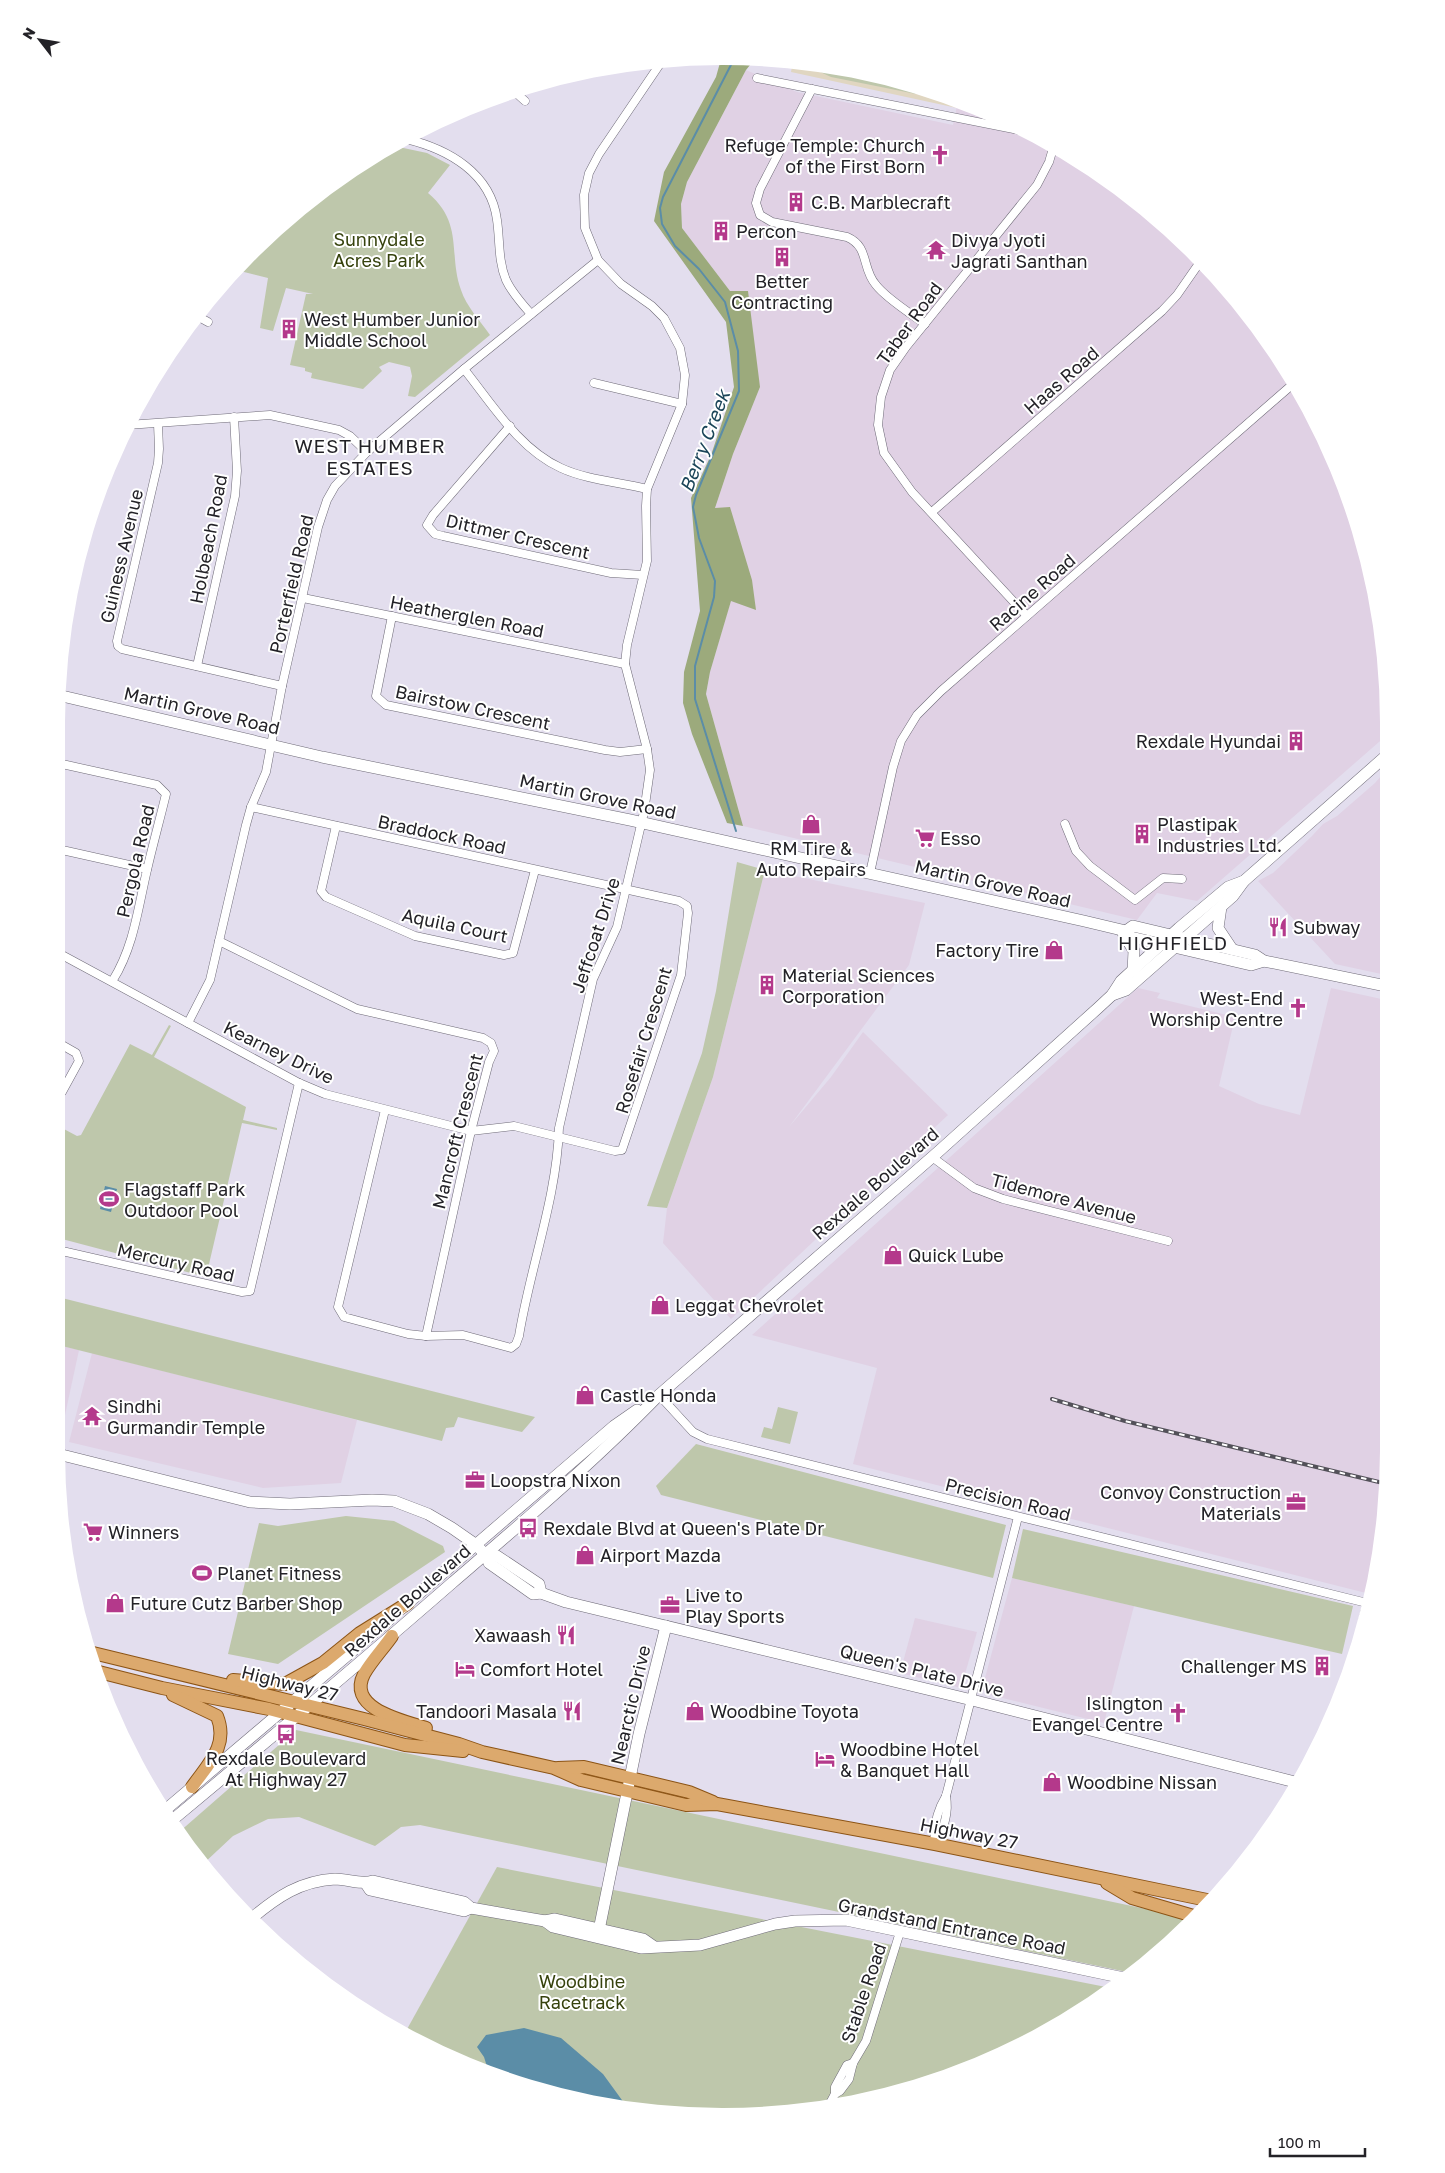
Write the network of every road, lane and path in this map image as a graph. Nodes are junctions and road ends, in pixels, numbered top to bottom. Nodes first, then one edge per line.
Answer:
1 (656, 69) edge
2 (757, 78) dead end
3 (812, 89) junction
4 (520, 97) edge
5 (525, 102) dead end
6 (998, 126) edge
7 (416, 141) edge
8 (1052, 153) edge
9 (598, 260) junction
10 (1196, 268) edge
11 (531, 314) junction
12 (203, 319) edge
13 (208, 322) dead end
14 (925, 324) junction
15 (464, 369) junction
16 (594, 383) dead end
17 (1288, 388) edge
18 (682, 404) junction
19 (234, 417) junction
20 (158, 424) junction
21 (137, 425) edge
22 (510, 426) junction
23 (366, 452) junction
24 (647, 488) junction
25 (932, 512) junction
26 (644, 575) junction
27 (303, 598) junction
28 (392, 616) junction
29 (1027, 616) junction
30 (624, 664) junction
31 (197, 666) junction
32 (282, 686) junction
33 (66, 697) edge
34 (270, 744) junction
35 (647, 749) junction
36 (1380, 761) edge
37 (65, 765) edge
38 (251, 807) junction
39 (642, 823) junction
40 (1065, 824) dead end
41 (336, 826) junction
42 (65, 851) edge
43 (147, 869) junction
44 (534, 870) junction
45 (870, 873) junction
46 (1182, 879) dead end
47 (1244, 881) junction
48 (627, 890) junction
49 (1221, 907) junction
50 (1123, 930) junction
51 (1171, 935) junction
52 (1184, 938) junction
53 (219, 941) junction
54 (1160, 945) junction
55 (1174, 948) junction
56 (1232, 949) junction
57 (65, 956) edge
58 (1264, 962) junction
59 (1132, 971) junction
60 (112, 980) junction
61 (1380, 985) edge
62 (1112, 995) junction
63 (188, 1023) junction
64 (65, 1047) edge
65 (299, 1083) junction
66 (65, 1087) edge
67 (385, 1110) junction
68 (471, 1131) junction
69 (559, 1137) junction
70 (932, 1157) junction
71 (1168, 1241) dead end
72 (65, 1252) edge
73 (426, 1336) junction
74 (659, 1395) junction
75 (65, 1456) edge
76 (1018, 1517) junction
77 (475, 1544) junction
78 (486, 1555) junction
79 (408, 1602) junction
80 (1362, 1602) edge
81 (666, 1626) junction
82 (392, 1636) junction
83 (97, 1654) edge
84 (104, 1673) edge
85 (194, 1676) junction
86 (162, 1688) junction
87 (972, 1700) junction
88 (294, 1702) junction
89 (310, 1706) junction
90 (281, 1712) junction
91 (298, 1716) junction
92 (459, 1744) junction
93 (482, 1752) junction
94 (554, 1768) junction
95 (630, 1778) junction
96 (1291, 1781) edge
97 (192, 1787) junction
98 (628, 1791) junction
99 (717, 1804) junction
100 (170, 1806) edge
101 (176, 1817) edge
102 (935, 1844) junction
103 (1098, 1878) junction
104 (1202, 1899) edge
105 (257, 1914) edge
106 (1188, 1914) edge
107 (900, 1932) junction
108 (598, 1933) junction
109 (1117, 1977) edge
110 (833, 2098) edge

1 - 9 street, Jeffcoat Drive
2 - 3 street
3 - 6 street
3 - 14 street
4 - 5 street
7 - 11 street
8 - 14 street, Taber Road
9 - 11 street, Porterfield Road
9 - 18 street, Jeffcoat Drive
10 - 25 street, Haas Road
11 - 15 street, Porterfield Road
12 - 13 street
14 - 25 street, Taber Road
15 - 22 street
15 - 23 street, Porterfield Road
16 - 18 street
17 - 29 street, Racine Road
18 - 24 street, Jeffcoat Drive
19 - 20 street
19 - 23 street
19 - 31 street, Holbeach Road
20 - 21 street
20 - 31 street, Guiness Avenue
22 - 24 street
22 - 26 street, Dittmer Crescent
23 - 27 street, Porterfield Road
24 - 26 street, Jeffcoat Drive
25 - 29 street, Taber Road
26 - 30 street, Jeffcoat Drive
27 - 28 street, Heatherglen Road
27 - 32 street, Porterfield Road
28 - 30 street, Heatherglen Road
28 - 35 street, Bairstow Crescent
29 - 45 street, Racine Road
30 - 35 street, Jeffcoat Drive
31 - 32 street, Guiness Avenue
32 - 34 street, Porterfield Road
33 - 34 main road, Martin Grove Road
34 - 38 street, Porterfield Road
34 - 39 main road, Martin Grove Road
35 - 39 street, Jeffcoat Drive
36 - 47 main road, Rexdale Boulevard
37 - 43 street, Pergola Road
38 - 41 street, Braddock Road
38 - 53 street, Porterfield Road
39 - 45 main road, Martin Grove Road
39 - 48 street, Jeffcoat Drive
40 - 46 street
41 - 44 street, Braddock Road
41 - 44 street, Aquila Court
42 - 43 street
43 - 60 street, Pergola Road
44 - 48 street, Braddock Road
45 - 50 main road, Martin Grove Road
47 - 49 main road, Rexdale Boulevard
47 - 51 main road, Rexdale Boulevard
48 - 69 street, Jeffcoat Drive
48 - 69 street, Rosefair Crescent
49 - 52 main road, Rexdale Boulevard
49 - 56 main road
50 - 51 main road, Martin Grove Road
50 - 54 main road, Martin Grove Road
50 - 59 main road
51 - 52 main road, Martin Grove Road
51 - 54 main road, Rexdale Boulevard
52 - 55 main road, Rexdale Boulevard
52 - 56 main road, Martin Grove Road
53 - 63 street, Porterfield Road
53 - 68 street, Mancroft Crescent
54 - 55 main road, Martin Grove Road
54 - 59 main road, Rexdale Boulevard
55 - 58 main road, Martin Grove Road
55 - 62 main road, Rexdale Boulevard
56 - 58 main road, Martin Grove Road
57 - 60 street, Kearney Drive
58 - 61 main road, Martin Grove Road
59 - 62 main road, Rexdale Boulevard
60 - 63 street, Kearney Drive
62 - 70 main road, Rexdale Boulevard
63 - 65 street, Kearney Drive
64 - 66 street
65 - 67 street, Kearney Drive
65 - 72 street, Mercury Road
67 - 68 street, Kearney Drive
67 - 73 street, Jeffcoat Drive
68 - 69 street, Kearney Drive
68 - 73 street, Mancroft Crescent
69 - 73 street, Jeffcoat Drive
70 - 71 street, Tidemore Avenue
70 - 74 main road, Rexdale Boulevard
74 - 76 street, Precision Road
74 - 77 main road, Rexdale Boulevard
74 - 78 main road, Rexdale Boulevard
75 - 77 main road, Queen's Plate Drive
76 - 80 street, Precision Road
76 - 87 street
77 - 78 main road, Queen's Plate Drive
77 - 79 main road, Rexdale Boulevard
78 - 81 main road, Queen's Plate Drive
78 - 82 main road, Rexdale Boulevard
79 - 85 main road
79 - 88 main road, Rexdale Boulevard
81 - 87 main road, Queen's Plate Drive
81 - 95 main road, Nearctic Drive
82 - 89 main road, Rexdale Boulevard
82 - 92 main road
83 - 85 main road, Highway 27
84 - 86 main road, Highway 27
85 - 88 main road, Highway 27
86 - 90 main road, Highway 27
86 - 97 main road
87 - 96 main road, Queen's Plate Drive
87 - 102 street
88 - 89 main road, Highway 27
88 - 90 main road, Rexdale Boulevard
89 - 91 main road, Rexdale Boulevard
89 - 92 main road, Highway 27
90 - 91 main road, Highway 27
90 - 97 main road, Rexdale Boulevard
91 - 93 main road, Highway 27
91 - 101 main road, Rexdale Boulevard
92 - 93 main road, Highway 27
93 - 94 main road, Highway 27
94 - 95 main road, Highway 27
94 - 98 main road, Highway 27
95 - 98 main road, Nearctic Drive
95 - 99 main road, Highway 27
97 - 100 main road, Rexdale Boulevard
98 - 99 main road, Highway 27
98 - 108 main road, Nearctic Drive
99 - 102 main road, Highway 27
102 - 103 main road, Highway 27
103 - 104 main road, Highway 27
103 - 106 main road
105 - 108 main road, Grandstand Entrance Road
107 - 108 main road, Grandstand Entrance Road
107 - 109 main road, Grandstand Entrance Road
107 - 110 street, Stable Road

